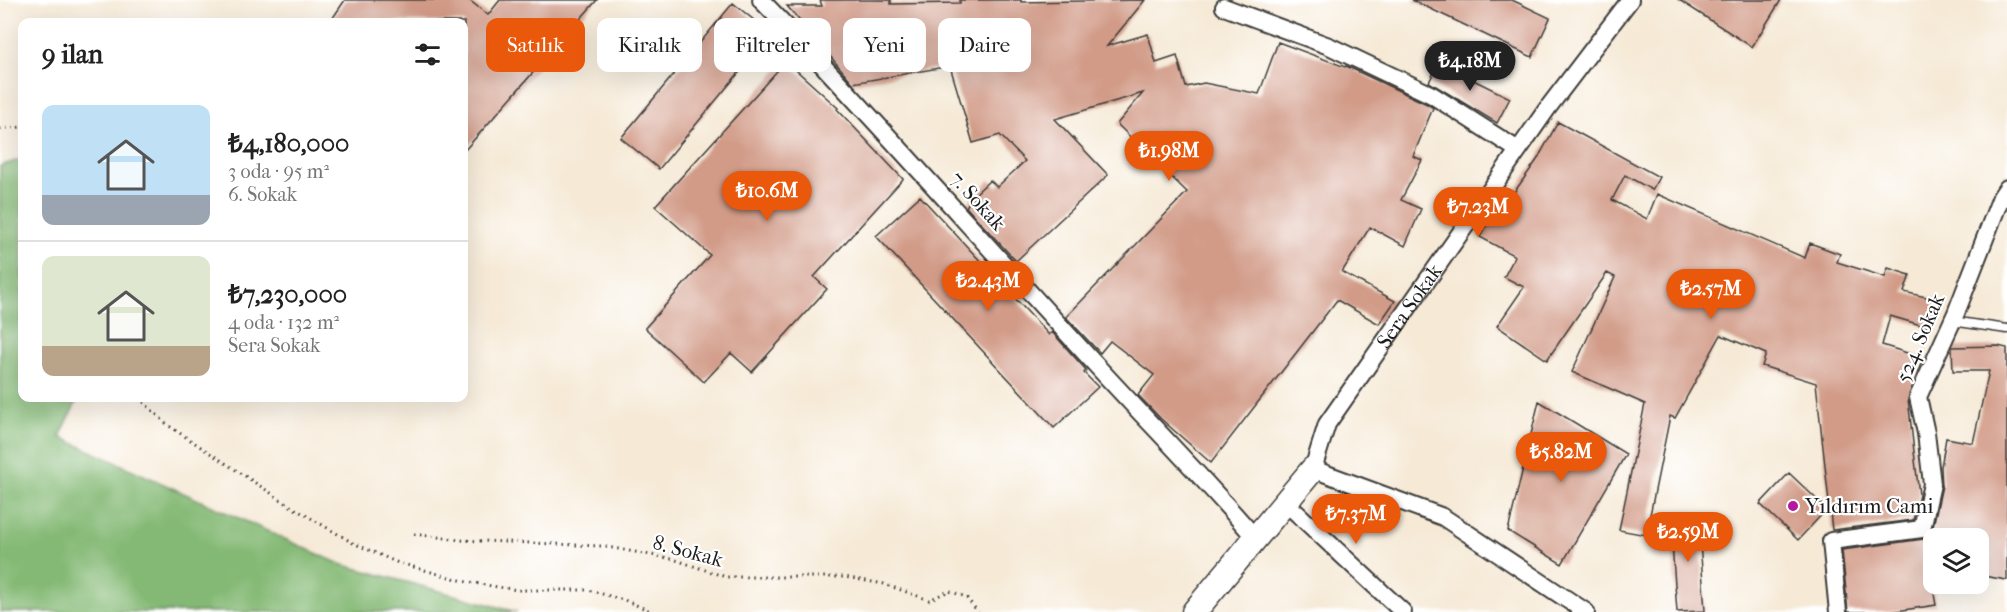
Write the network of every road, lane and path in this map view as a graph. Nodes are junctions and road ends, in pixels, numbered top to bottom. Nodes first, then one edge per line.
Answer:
1 (761, 0) edge
2 (1630, 0) edge
3 (1224, 7) dead end
4 (18, 127) edge
5 (0, 129) edge
6 (1518, 150) junction
7 (2007, 188) edge
8 (1952, 321) junction
9 (2007, 329) edge
10 (143, 402) edge
11 (1313, 469) junction
12 (1286, 503) junction
13 (414, 534) dead end
14 (1256, 539) junction
15 (653, 612) edge
16 (978, 612) edge
17 (1194, 612) edge
18 (1403, 612) edge
19 (1586, 612) edge
20 (1838, 612) edge

1 - 14 street, 7. Sokak
2 - 6 street, Sera Sokak
3 - 6 street
4 - 5 path
6 - 11 street, Sera Sokak
7 - 8 street, 524. Sokak
8 - 9 lane
8 - 20 street, 524. Sokak
10 - 15 path
11 - 12 street, Sera Sokak
11 - 19 street
12 - 14 street, Sera Sokak
12 - 18 street
13 - 16 path, 8. Sokak
14 - 17 street, Sera Sokak

